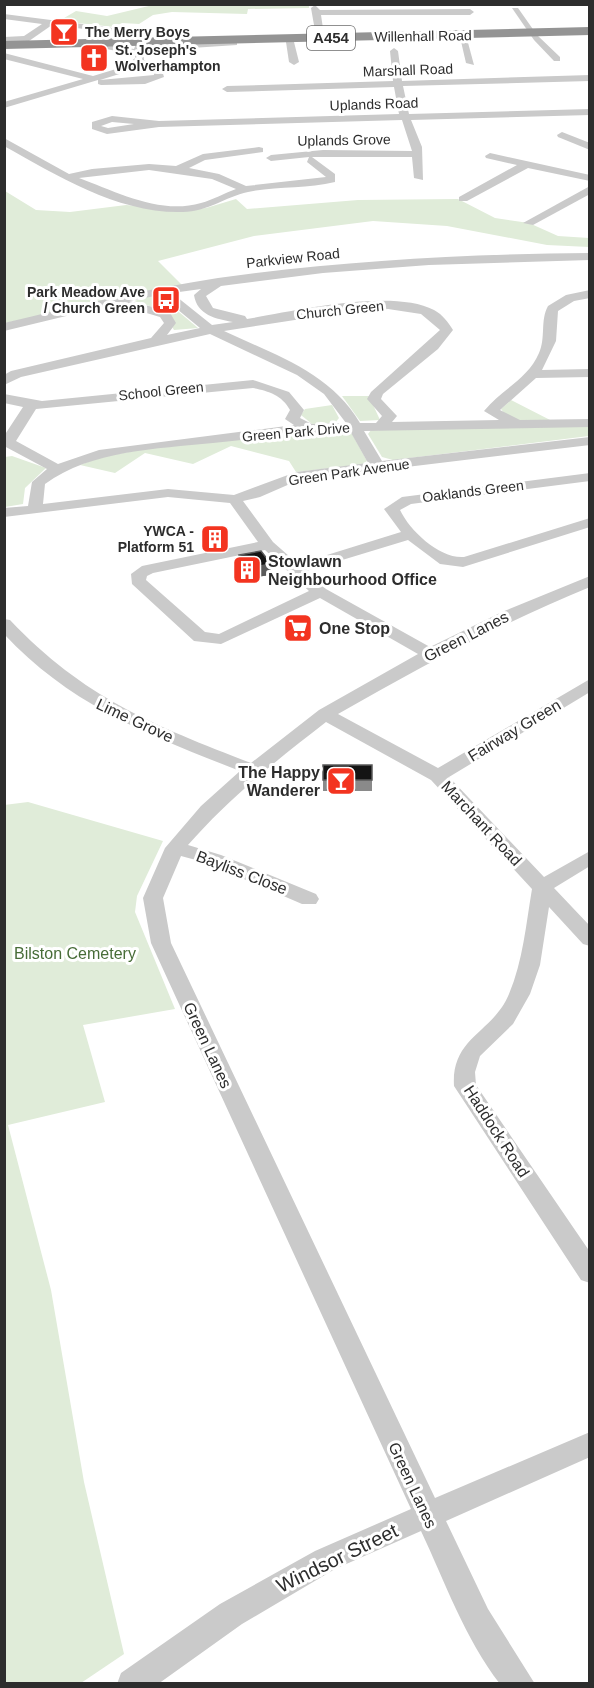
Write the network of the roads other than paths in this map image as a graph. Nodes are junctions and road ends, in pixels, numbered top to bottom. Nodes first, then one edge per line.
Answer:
1 (515, 10) dead end
2 (470, 12) dead end
3 (4, 16) edge
4 (50, 22) junction
5 (126, 32) junction
6 (589, 33) edge
7 (538, 35) junction
8 (463, 39) junction
9 (4, 40) edge
10 (180, 40) junction
11 (320, 40) junction
12 (290, 42) junction
13 (103, 44) junction
14 (4, 45) edge
15 (142, 47) junction
16 (394, 51) dead end
17 (4, 56) edge
18 (557, 59) dead end
19 (294, 62) dead end
20 (144, 63) junction
21 (471, 63) dead end
22 (130, 67) junction
23 (590, 78) edge
24 (90, 79) junction
25 (400, 84) junction
26 (227, 89) dead end
27 (4, 105) edge
28 (590, 112) edge
29 (404, 117) junction
30 (159, 124) junction
31 (562, 135) dead end
32 (4, 141) edge
33 (590, 147) edge
34 (259, 150) dead end
35 (418, 154) junction
36 (490, 156) dead end
37 (271, 158) dead end
38 (311, 160) dead end
39 (525, 165) junction
40 (178, 169) junction
41 (68, 178) junction
42 (419, 178) dead end
43 (590, 178) edge
44 (245, 189) junction
45 (587, 193) edge
46 (464, 195) dead end
47 (529, 223) dead end
48 (590, 256) edge
49 (218, 282) junction
50 (162, 291) junction
51 (590, 294) edge
52 (109, 302) junction
53 (253, 321) junction
54 (4, 327) edge
55 (208, 328) junction
56 (157, 339) junction
57 (590, 373) edge
58 (534, 374) junction
59 (4, 381) edge
60 (4, 398) edge
61 (30, 405) junction
62 (491, 411) junction
63 (292, 419) junction
64 (385, 421) junction
65 (590, 423) edge
66 (520, 425) junction
67 (460, 426) junction
68 (354, 427) junction
69 (309, 428) junction
70 (267, 433) junction
71 (590, 441) edge
72 (378, 467) junction
73 (57, 469) junction
74 (590, 477) edge
75 (234, 499) junction
76 (36, 509) junction
77 (4, 513) edge
78 (590, 522) edge
79 (412, 534) junction
80 (268, 545) junction
81 (294, 570) junction
82 (590, 581) edge
83 (320, 592) junction
84 (4, 624) edge
85 (13, 647) edge
86 (430, 654) junction
87 (590, 684) edge
88 (325, 714) junction
89 (253, 770) junction
90 (438, 776) junction
91 (175, 848) junction
92 (590, 857) edge
93 (542, 887) junction
94 (309, 899) dead end
95 (590, 939) edge
96 (590, 1273) edge
97 (590, 1444) edge
98 (427, 1515) junction
99 (132, 1683) edge
100 (520, 1683) edge

1 - 7 street
2 - 11 street
3 - 4 street
4 - 5 street
4 - 9 street
5 - 10 street
5 - 13 street
5 - 15 street
6 - 7 highway, Willenhall Road / A454
7 - 8 highway, Willenhall Road / A454
7 - 11 highway, Willenhall Road / A454
7 - 18 street
8 - 11 highway, Willenhall Road / A454
8 - 21 street
10 - 11 highway, Willenhall Road / A454
10 - 15 highway, Willenhall Road / A454
11 - 12 highway, Willenhall Road / A454
12 - 15 highway, Willenhall Road / A454
12 - 19 street
13 - 14 highway, Willenhall Road / A454
13 - 15 highway, Willenhall Road / A454
15 - 20 street
15 - 22 street
16 - 25 street
17 - 24 street
20 - 22 street
20 - 24 street
22 - 24 street
23 - 25 street, Marshall Road
24 - 27 street
25 - 26 street, Marshall Road
25 - 29 street
28 - 29 street, Uplands Road
29 - 30 street, Uplands Road
29 - 35 street
30 - 30 street, Uplands Road
31 - 33 street
32 - 41 street
34 - 40 street
35 - 37 street, Uplands Grove
35 - 42 street
36 - 39 street
38 - 44 street
39 - 43 street
39 - 46 street
40 - 41 street
40 - 44 street
41 - 44 street
45 - 47 street
48 - 49 street, Parkview Road
49 - 50 street, Parkview Road
49 - 53 street
50 - 52 street, Parkview Road
50 - 55 street
51 - 58 street
52 - 54 street, Parkview Road
52 - 56 street
53 - 55 street, Church Green
53 - 64 street, Church Green
55 - 56 street
55 - 68 street
56 - 59 street
57 - 58 street
58 - 62 street
60 - 61 street, School Green
61 - 63 street, School Green
61 - 73 street
62 - 66 street
62 - 67 street
63 - 69 street
63 - 70 street
64 - 67 street, Green Park Drive
64 - 68 street, Green Park Drive
65 - 66 street, Green Park Drive
66 - 67 street, Green Park Drive
68 - 69 street, Green Park Drive
68 - 72 street
69 - 70 street, Green Park Drive
70 - 73 street, Green Park Drive
71 - 72 street, Green Park Avenue
72 - 75 street, Green Park Avenue
73 - 76 street, Green Park Drive
74 - 79 street, Oaklands Green
75 - 76 street, Green Park Avenue
75 - 80 street
76 - 77 street, Green Park Avenue
78 - 79 street, Oaklands Green
79 - 81 street
80 - 81 street
80 - 83 street
81 - 83 street
82 - 86 street, Green Lanes
83 - 86 street
84 - 85 street, Lime Grove
85 - 89 street, Lime Grove
86 - 88 street, Green Lanes
87 - 90 street, Fairway Green
88 - 89 street, Green Lanes
88 - 90 street, Marchant Road
89 - 91 street, Green Lanes
90 - 93 street, Marchant Road
91 - 94 street, Bayliss Close
91 - 98 street, Green Lanes
92 - 93 street
93 - 95 street, Marchant Road
93 - 96 street, Haddock Road
97 - 98 street, Windsor Street
98 - 99 street, Windsor Street
98 - 100 street, Green Lanes

